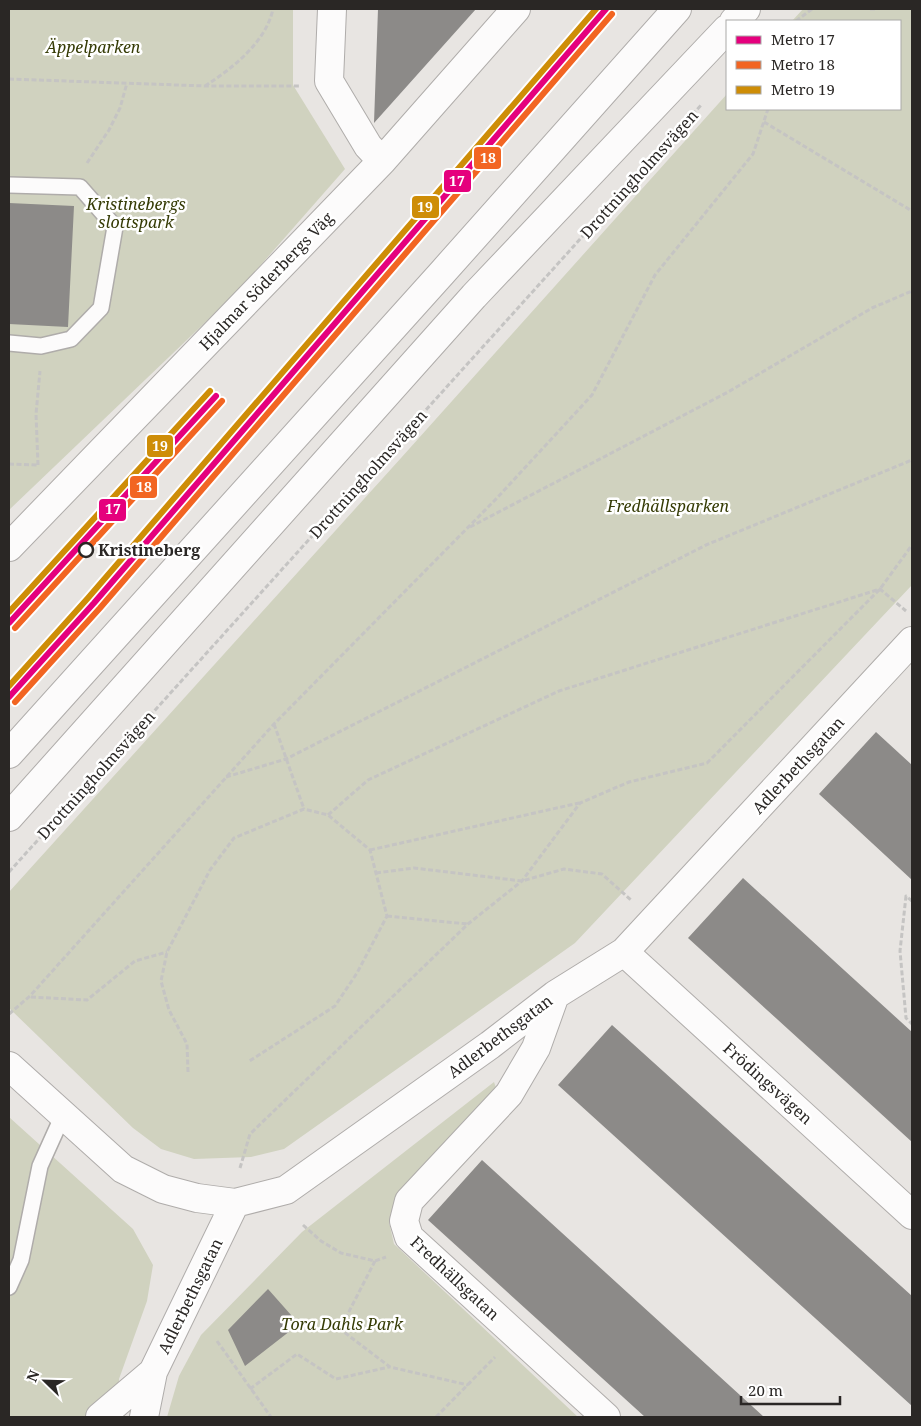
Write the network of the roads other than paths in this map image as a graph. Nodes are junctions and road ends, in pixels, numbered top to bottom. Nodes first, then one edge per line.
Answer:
1 (332, 9) edge
2 (516, 9) edge
3 (677, 9) edge
4 (746, 9) edge
5 (735, 20) edge
6 (726, 30) edge
7 (382, 161) junction
8 (9, 185) edge
9 (9, 343) edge
10 (9, 547) edge
11 (908, 655) edge
12 (9, 754) edge
13 (9, 816) edge
14 (624, 952) junction
15 (555, 995) junction
16 (9, 1066) edge
17 (63, 1115) junction
18 (235, 1203) junction
19 (912, 1215) edge
20 (9, 1287) edge
21 (153, 1372) junction
22 (100, 1417) edge
23 (144, 1417) edge
24 (606, 1417) edge

1 - 7 street
2 - 7 street, Hjalmar Söderbergs Väg
3 - 12 street
4 - 5 street
6 - 13 street, Drottningholmsvägen
7 - 10 street, Hjalmar Söderbergs Väg
8 - 9 lane
11 - 14 street, Adlerbethsgatan
14 - 15 street, Adlerbethsgatan
14 - 19 street, Frödingsvägen
15 - 18 street, Adlerbethsgatan
15 - 24 street, Fredhällsgatan
16 - 17 street
17 - 18 street
17 - 20 lane
18 - 21 street, Adlerbethsgatan
21 - 22 street, Adlerbethsgatan
21 - 23 street

